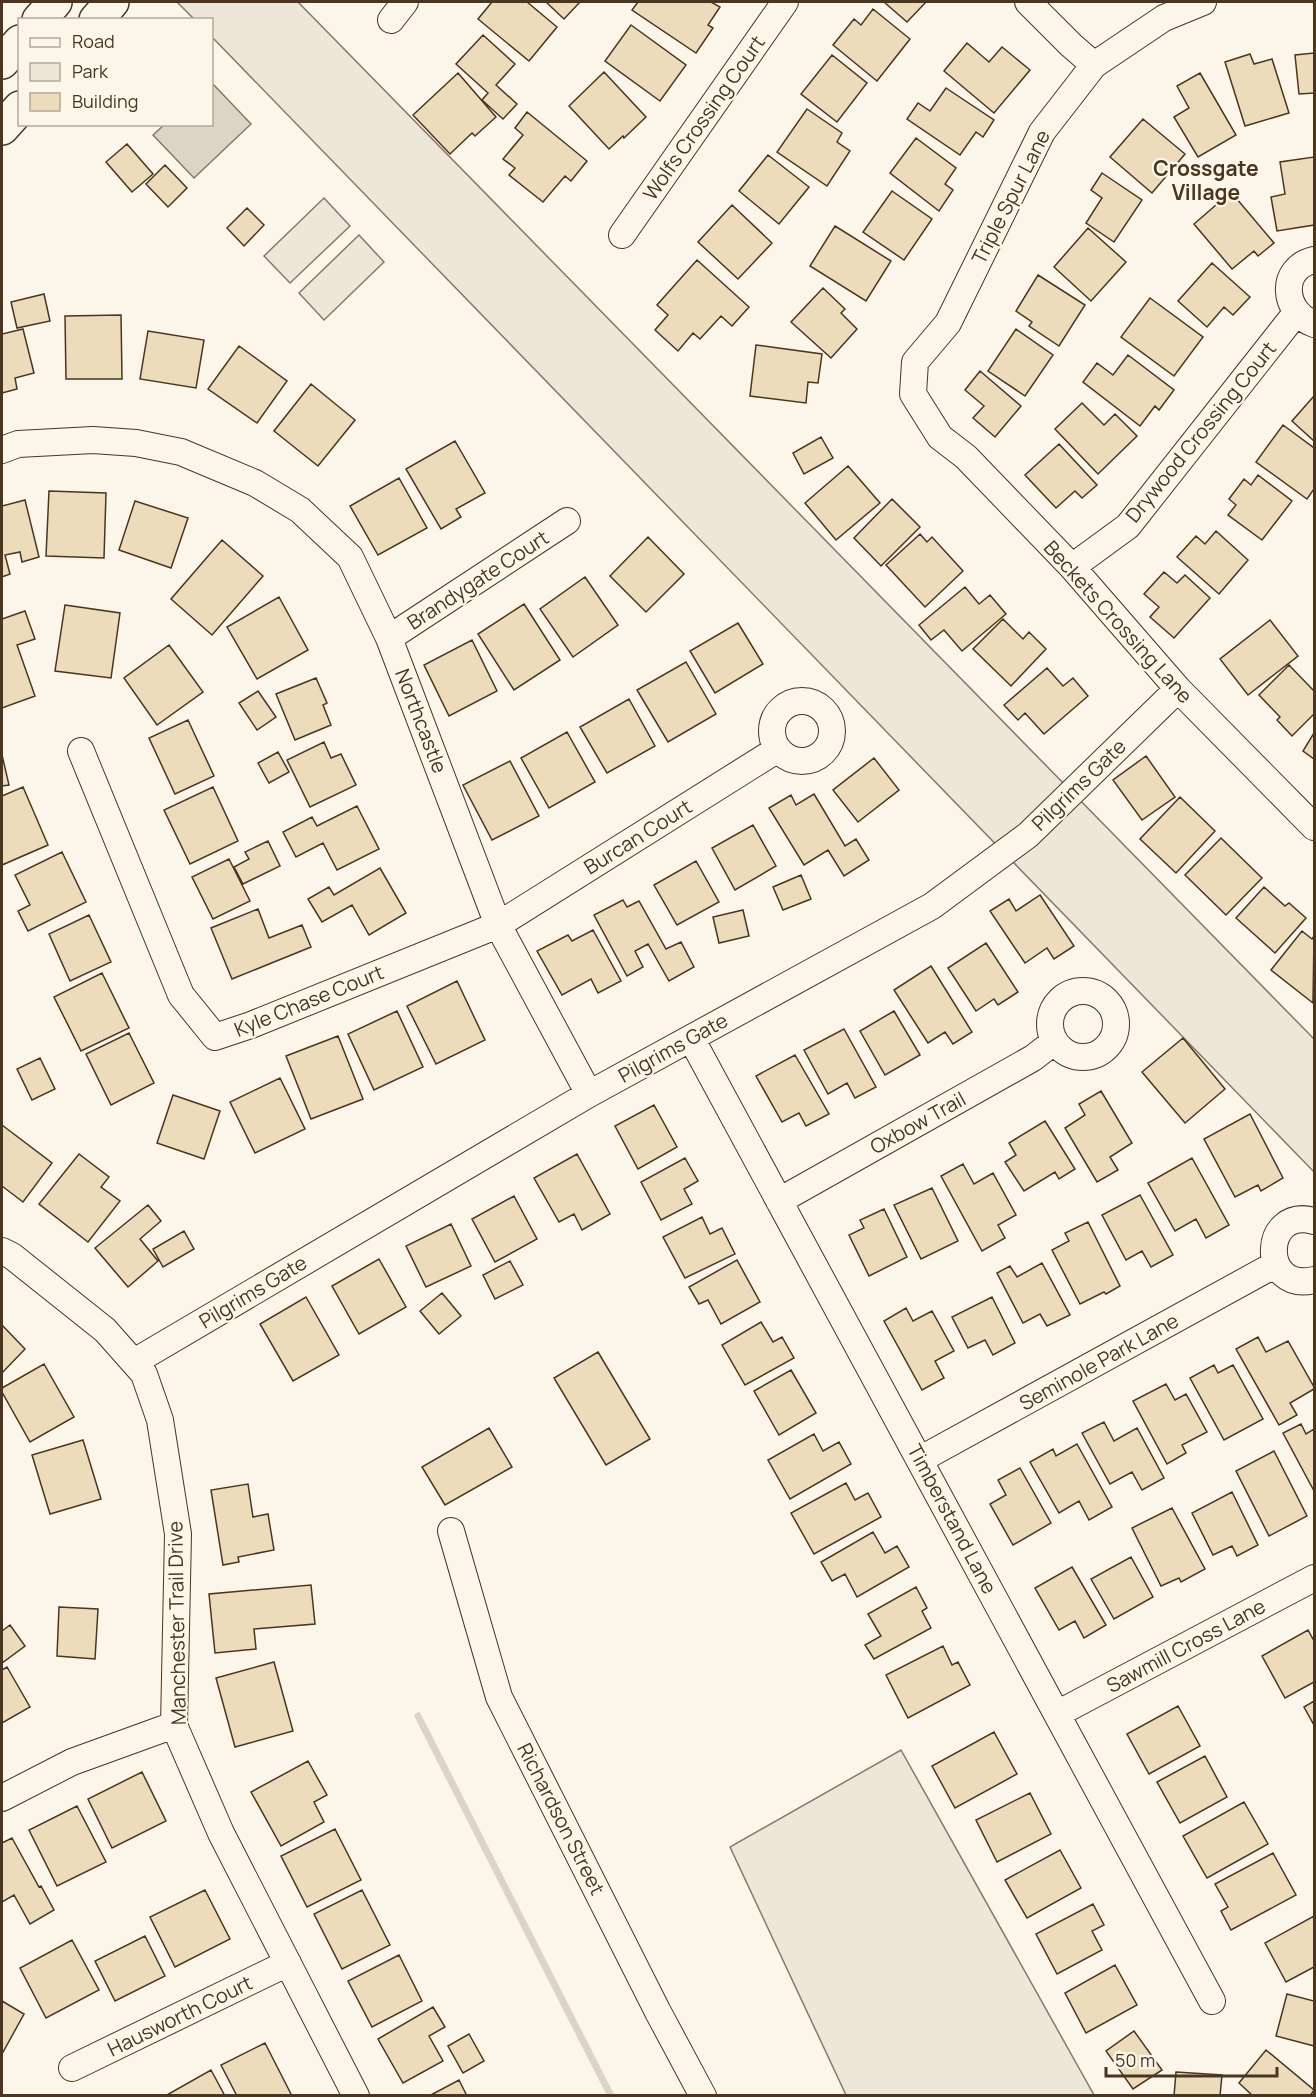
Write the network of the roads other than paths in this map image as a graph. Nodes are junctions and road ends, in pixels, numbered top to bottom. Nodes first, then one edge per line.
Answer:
1 (55, 2) edge
2 (112, 2) edge
3 (785, 2) edge
4 (1028, 2) edge
5 (1203, 2) edge
6 (41, 18) edge
7 (98, 18) edge
8 (18, 44) edge
9 (2, 62) edge
10 (1094, 64) junction
11 (18, 110) edge
12 (2, 128) edge
13 (622, 235) dead end
14 (1314, 260) edge
15 (1305, 319) edge
16 (926, 415) joint
17 (2, 450) edge
18 (567, 521) dead end
19 (1072, 567) junction
20 (389, 638) junction
21 (1178, 689) junction
22 (778, 749) dead end
23 (81, 751) dead end
24 (1314, 827) edge
25 (498, 925) junction
26 (691, 1038) junction
27 (1055, 1041) dead end
28 (589, 1094) junction
29 (779, 1202) junction
30 (1314, 1221) edge
31 (2, 1251) edge
32 (1276, 1264) junction
33 (1314, 1280) edge
34 (134, 1362) junction
35 (921, 1459) junction
36 (451, 1531) dead end
37 (1314, 1578) edge
38 (1057, 1714) junction
39 (174, 1725) junction
40 (2, 1798) edge
41 (288, 1963) junction
42 (1212, 2001) dead end
43 (72, 2068) dead end
44 (356, 2096) edge
45 (703, 2096) edge

1 - 6 main road
2 - 7 main road
3 - 13 street, Wolfs Crossing Court
4 - 10 street
5 - 10 street, Triple Spur Lane
8 - 9 main road
10 - 16 street, Triple Spur Lane
11 - 12 main road
14 - 15 street, Drywood Crossing Court
15 - 19 street, Drywood Crossing Court
16 - 19 street, Beckets Crossing Lane
17 - 20 street, Northcastle
18 - 20 street, Brandygate Court
19 - 21 street, Beckets Crossing Lane
20 - 25 street, Northcastle
21 - 24 street, Beckets Crossing Lane
21 - 26 street, Pilgrims Gate
22 - 25 street, Burcan Court
23 - 25 street, Kyle Chase Court
25 - 28 street, Northcastle
26 - 28 street, Pilgrims Gate
26 - 29 street, Timberstand Lane
27 - 29 street, Oxbow Trail
28 - 34 street, Pilgrims Gate
29 - 35 street, Timberstand Lane
30 - 32 street
31 - 34 street, Manchester Trail Drive
32 - 33 street
32 - 35 street, Seminole Park Lane
34 - 39 street, Manchester Trail Drive
35 - 38 street, Timberstand Lane
36 - 45 street, Richardson Street
37 - 38 street, Sawmill Cross Lane
38 - 42 street, Timberstand Lane
39 - 40 street
39 - 41 street, Manchester Trail Drive
41 - 43 street, Hausworth Court
41 - 44 street, Manchester Trail Drive

